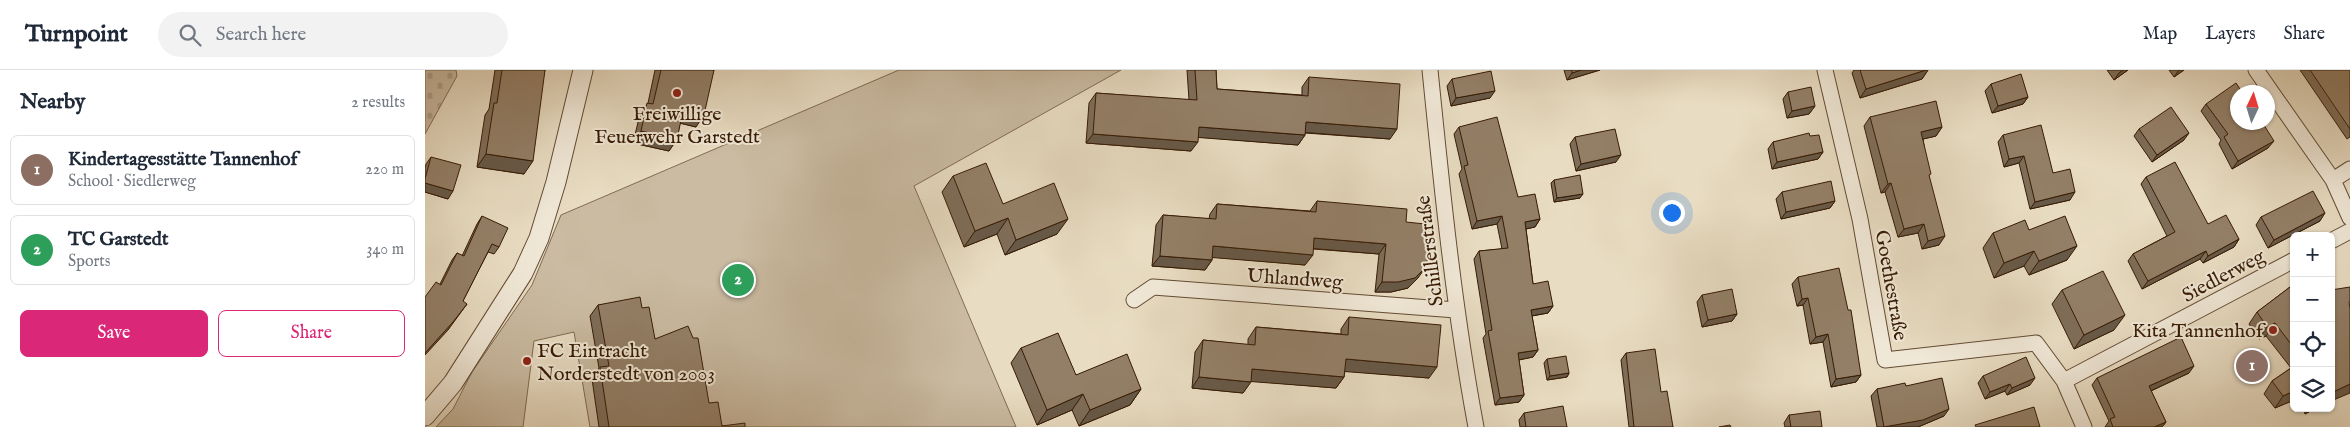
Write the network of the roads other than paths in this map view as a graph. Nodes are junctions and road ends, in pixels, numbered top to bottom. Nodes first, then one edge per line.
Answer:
1 (583, 70) edge
2 (1430, 70) edge
3 (1825, 70) edge
4 (2257, 70) edge
5 (2350, 169) edge
6 (2333, 180) junction
7 (2350, 218) edge
8 (2350, 231) edge
9 (2335, 239) edge
10 (2290, 262) edge
11 (1135, 300) dead end
12 (1456, 310) junction
13 (2064, 381) junction
14 (425, 416) edge
15 (1476, 427) edge
16 (2084, 427) edge

1 - 14 street
2 - 12 street, Schillerstraße
3 - 13 street, Goethestraße
4 - 6 street
5 - 6 street
6 - 7 street
8 - 9 street
10 - 13 street, Siedlerweg
11 - 12 street, Uhlandweg
12 - 15 street, Schillerstraße
13 - 16 street

